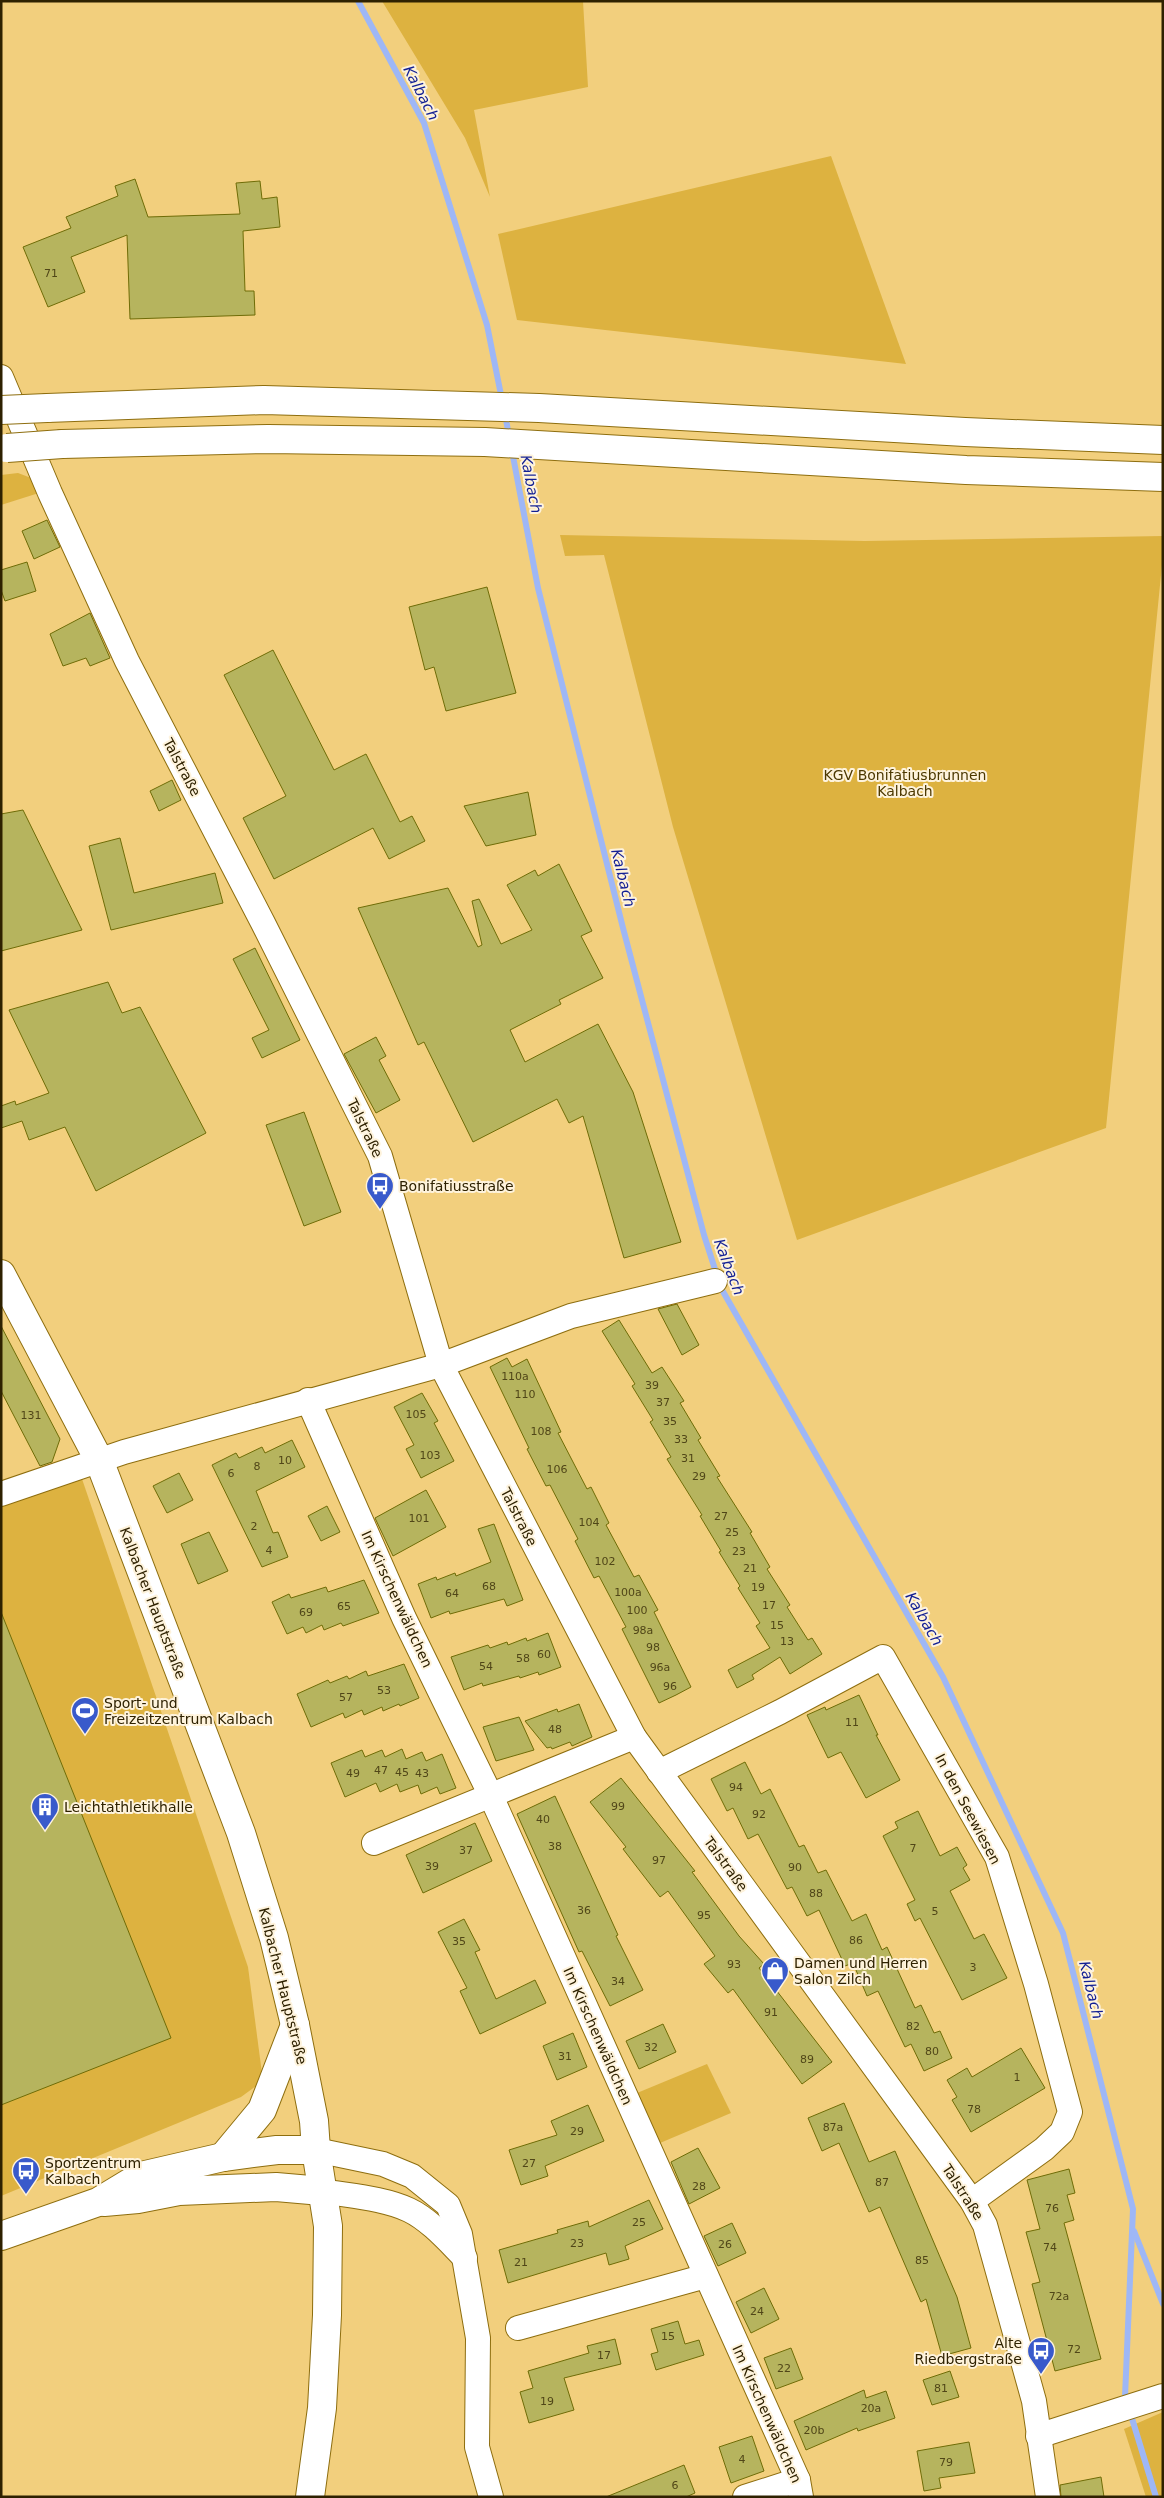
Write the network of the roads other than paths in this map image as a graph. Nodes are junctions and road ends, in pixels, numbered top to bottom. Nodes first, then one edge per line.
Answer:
1 (1, 378) edge
2 (1, 410) edge
3 (1163, 440) edge
4 (4, 448) edge
5 (1163, 477) edge
6 (1, 1274) edge
7 (715, 1281) dead end
8 (441, 1365) junction
9 (308, 1400) junction
10 (99, 1460) junction
11 (1, 1494) edge
12 (634, 1737) junction
13 (659, 1772) junction
14 (491, 1796) junction
15 (374, 1843) dead end
16 (295, 2025) junction
17 (316, 2150) junction
18 (223, 2157) junction
19 (322, 2192) junction
20 (972, 2201) junction
21 (98, 2202) junction
22 (1, 2236) edge
23 (465, 2258) junction
24 (706, 2276) junction
25 (518, 2328) dead end
26 (1163, 2396) edge
27 (1038, 2436) junction
28 (799, 2488) edge
29 (310, 2497) edge
30 (490, 2497) edge
31 (745, 2497) edge
32 (1048, 2497) edge

1 - 8 street, Talstraße
2 - 3 main road, bridge
4 - 5 main road, bridge
6 - 10 main road, Kalbacher Hauptstraße
7 - 8 street
8 - 9 street
8 - 12 street, Talstraße
9 - 10 street
9 - 14 street, Im Kirschenwäldchen
10 - 11 street
10 - 16 main road, Kalbacher Hauptstraße
12 - 13 street, Talstraße
12 - 14 street
13 - 20 street, Talstraße
13 - 20 street, In den Seewiesen
14 - 15 street
14 - 24 street, Im Kirschenwäldchen
16 - 17 main road, Kalbacher Hauptstraße
16 - 18 main road
17 - 18 main road
17 - 19 main road, Kalbacher Hauptstraße
17 - 23 street
18 - 21 main road
19 - 21 main road
19 - 23 street
19 - 29 main road, Kalbacher Hauptstraße
20 - 27 street, Talstraße
21 - 22 main road
23 - 30 street
24 - 25 street
24 - 28 street, Im Kirschenwäldchen
26 - 27 street
27 - 32 street, Talstraße
28 - 31 street

